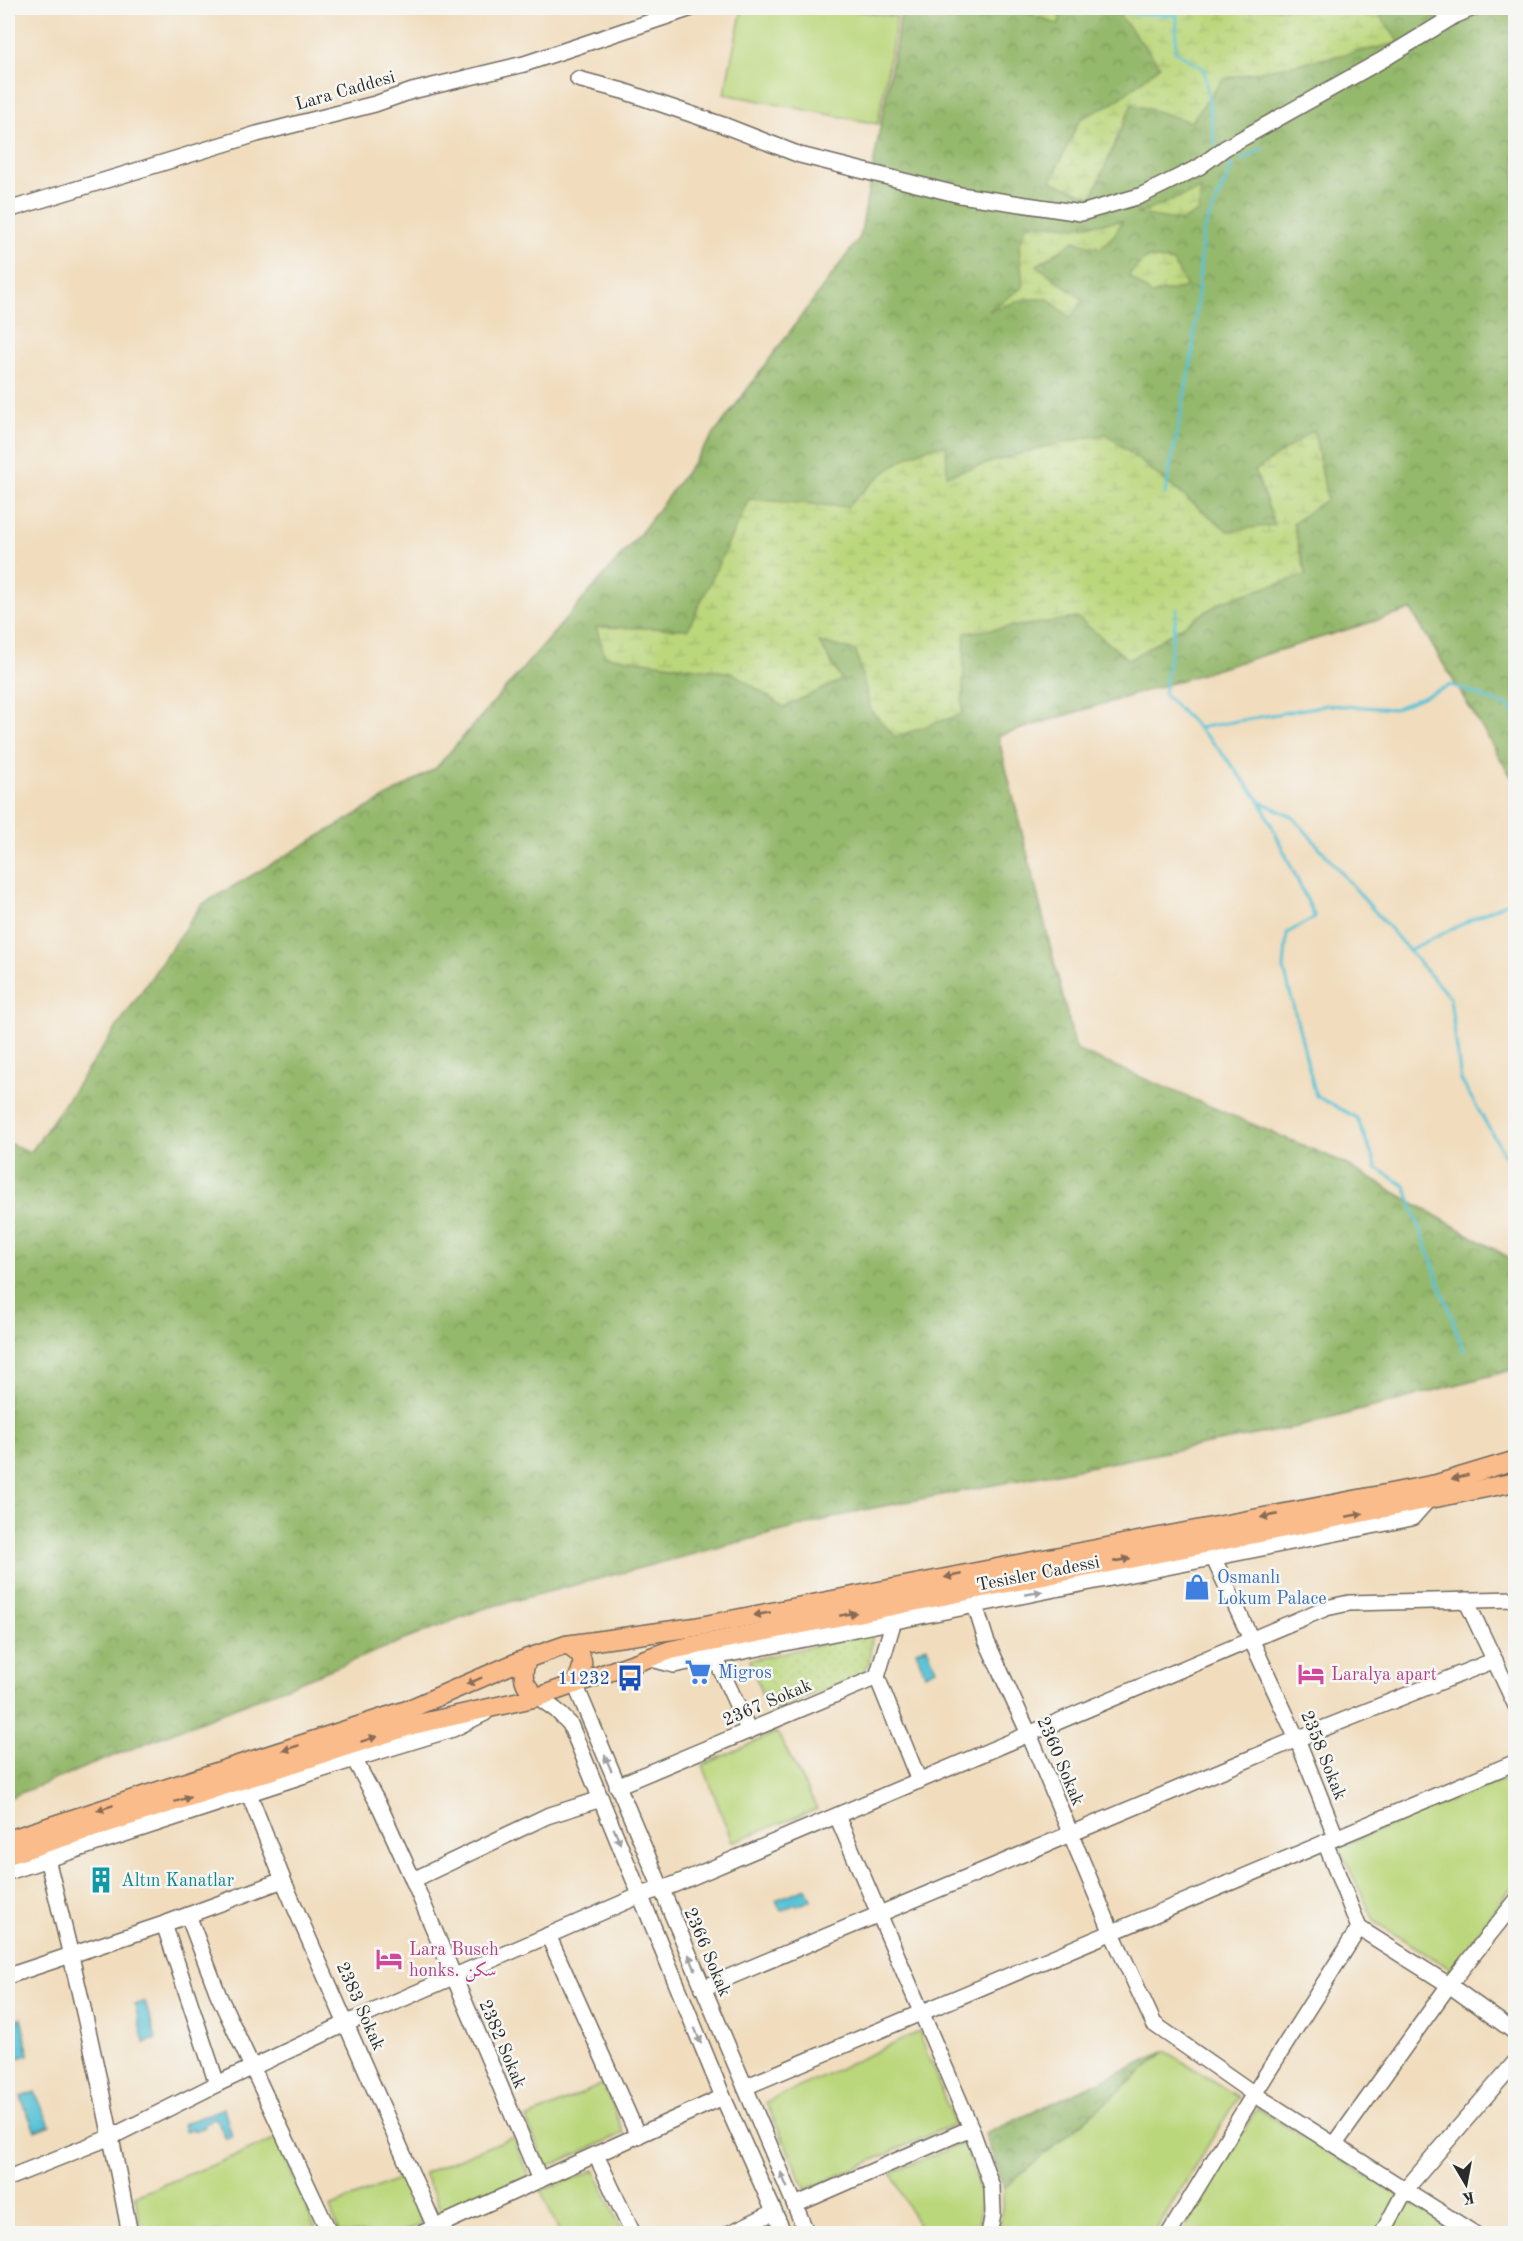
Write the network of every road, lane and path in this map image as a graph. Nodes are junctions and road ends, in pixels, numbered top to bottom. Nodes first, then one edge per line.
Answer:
1 (692, 8) edge
2 (1473, 8) edge
3 (578, 78) dead end
4 (8, 210) edge
5 (1515, 1460) edge
6 (1510, 1484) edge
7 (1428, 1500) junction
8 (1214, 1559) junction
9 (1515, 1599) edge
10 (1466, 1600) junction
11 (975, 1605) junction
12 (894, 1620) junction
13 (1253, 1640) junction
14 (566, 1645) junction
15 (715, 1657) junction
16 (528, 1658) junction
17 (648, 1658) junction
18 (1495, 1660) junction
19 (877, 1677) junction
20 (575, 1684) junction
21 (538, 1697) junction
22 (503, 1705) junction
23 (1515, 1706) edge
24 (749, 1731) junction
25 (1029, 1734) junction
26 (1297, 1739) junction
27 (354, 1759) junction
28 (1515, 1762) edge
29 (919, 1781) junction
30 (617, 1786) junction
31 (249, 1794) junction
32 (601, 1798) junction
33 (837, 1816) junction
34 (1071, 1834) junction
35 (1330, 1839) junction
36 (8, 1840) edge
37 (8, 1855) edge
38 (47, 1859) junction
39 (8, 1872) edge
40 (283, 1880) junction
41 (412, 1880) junction
42 (660, 1889) junction
43 (641, 1895) junction
44 (1515, 1902) edge
45 (879, 1914) junction
46 (188, 1915) junction
47 (164, 1924) junction
48 (1359, 1928) junction
49 (1112, 1933) junction
50 (548, 1935) junction
51 (72, 1954) junction
52 (8, 1976) edge
53 (453, 1977) junction
54 (1449, 1985) junction
55 (703, 1988) junction
56 (922, 2013) junction
57 (347, 2023) junction
58 (1515, 2033) edge
59 (1515, 2061) edge
60 (251, 2068) junction
61 (217, 2084) junction
62 (745, 2087) junction
63 (1254, 2094) junction
64 (723, 2097) junction
65 (971, 2128) junction
66 (638, 2136) junction
67 (111, 2137) junction
68 (1335, 2144) junction
69 (596, 2155) junction
70 (8, 2178) edge
71 (540, 2180) junction
72 (1406, 2188) junction
73 (795, 2205) junction
74 (774, 2212) junction
75 (437, 2230) edge
76 (129, 2234) edge
77 (330, 2234) edge
78 (420, 2234) edge
79 (633, 2234) edge
80 (728, 2234) edge
81 (784, 2234) edge
82 (807, 2234) edge
83 (989, 2234) edge
84 (1169, 2234) edge
85 (1382, 2234) edge
86 (1475, 2234) edge

1 - 4 street, Lara Caddesi
2 - 3 street
5 -> 14 main road
6 - 7 main road
7 - 8 street, Tesisler Cadessi
17 -> 7 main road
11 -> 8 street, Tesisler Cadessi
8 - 13 street, 2358 Sokak
9 - 10 street
10 - 13 street
10 - 18 street
11 - 12 street, Tesisler Cadessi
11 - 25 street, 2360 Sokak
12 - 15 street, Tesisler Cadessi
12 - 19 street
13 - 25 street
13 - 26 street, 2358 Sokak
14 - 16 main road
14 - 20 main road
15 - 17 street, Tesisler Cadessi
15 - 24 street
16 - 21 main road
16 -> 36 main road
17 - 20 main road
18 - 23 street
18 - 26 street
19 - 24 street, 2367 Sokak
19 - 29 street
20 - 21 main road
30 -> 20 street, 2366 Sokak
21 - 22 main road
21 - 32 street
22 - 27 street
37 -> 22 main road
24 - 30 street, 2367 Sokak
25 - 29 street
25 - 34 street, 2360 Sokak
26 - 34 street
26 - 35 street, 2358 Sokak
27 - 31 street
27 - 41 street, 2382 Sokak
28 - 35 street
29 - 33 street
30 - 42 street, 2366 Sokak
31 - 38 street
31 - 40 street, 2383 Sokak
32 - 41 street
32 -> 43 street
33 - 42 street
33 - 45 street
34 - 45 street
34 - 49 street, 2360 Sokak
35 - 48 street, 2358 Sokak
35 - 49 street
38 - 39 street
38 - 51 street
40 - 46 street
40 - 57 street, 2383 Sokak
41 - 53 street, 2382 Sokak
42 - 43 street
55 -> 42 street, 2366 Sokak
43 - 50 street
43 -> 64 street
44 - 54 street
45 - 55 street
45 - 56 street
46 - 47 street
46 - 60 street
47 - 51 street
47 - 61 street
48 - 54 street
48 - 63 street
49 - 56 street
49 - 63 street, 2360 Sokak
50 - 53 street
50 - 66 street
51 - 52 street
51 - 67 street
53 - 57 street
53 - 71 street, 2382 Sokak
54 - 58 street
54 - 68 street
55 - 62 street, 2366 Sokak
56 - 62 street
56 - 65 street
57 - 60 street
57 - 75 street, 2383 Sokak
59 - 72 street
60 - 61 street
60 - 77 street
61 - 67 street
73 -> 62 street, 2366 Sokak
63 - 68 street, 2360 Sokak
63 - 84 street
64 - 66 street
64 - 74 street
65 - 73 street
65 - 83 street
66 - 69 street
67 - 70 street
67 - 76 street
68 - 72 street, 2360 Sokak
69 - 71 street
69 - 79 street
71 - 75 street
72 - 85 street
72 - 86 street, 2360 Sokak
73 - 82 street, 2366 Sokak
74 - 80 street
74 - 81 street
75 - 78 street

